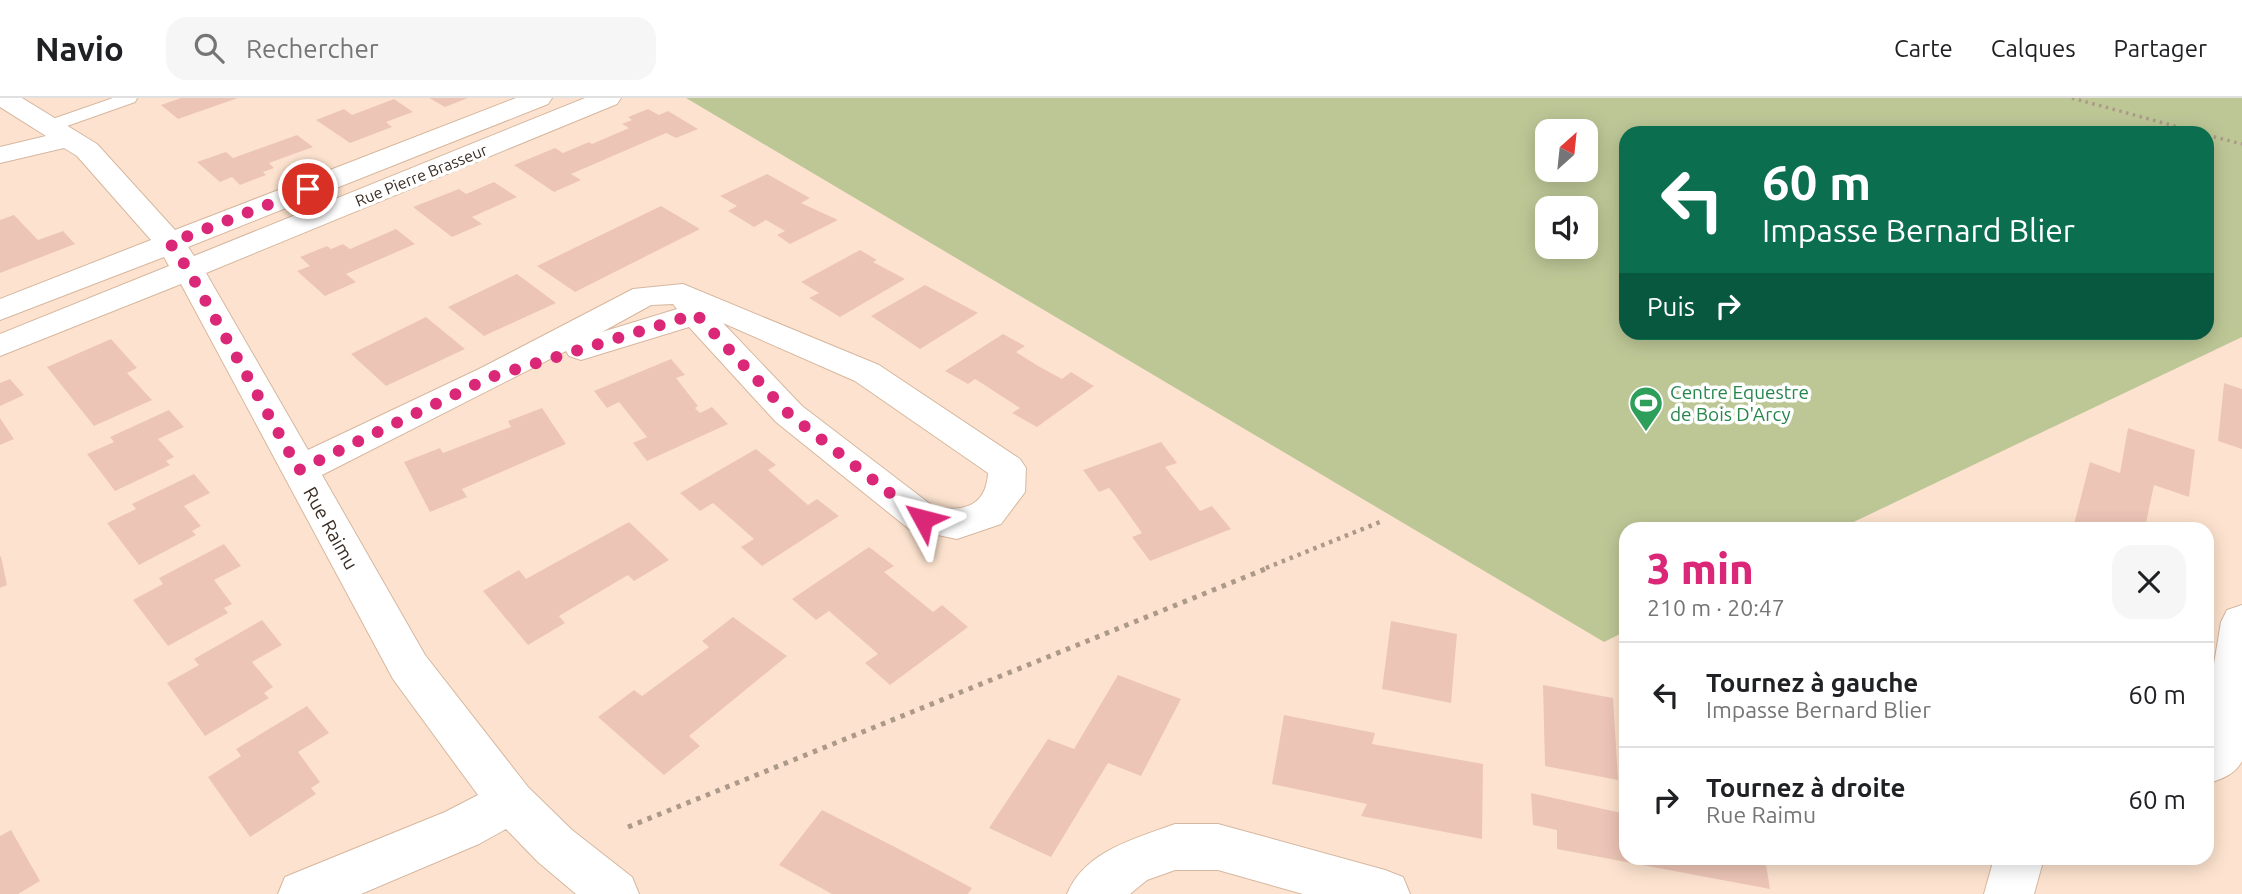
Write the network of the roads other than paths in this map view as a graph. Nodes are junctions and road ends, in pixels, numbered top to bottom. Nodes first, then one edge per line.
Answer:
1 (4, 98) edge
2 (129, 98) edge
3 (539, 98) edge
4 (608, 98) edge
5 (57, 133) junction
6 (0, 155) edge
7 (180, 257) junction
8 (689, 304) junction
9 (0, 310) edge
10 (0, 346) edge
11 (299, 470) junction
12 (2242, 622) edge
13 (2214, 759) edge
14 (511, 802) junction
15 (2017, 865) edge
16 (303, 894) edge
17 (614, 894) edge
18 (1092, 894) edge
19 (1385, 894) edge
20 (2009, 894) edge

1 - 5 street, Rue Raimu
2 - 5 lane
3 - 7 street, Rue Pierre Brasseur
4 - 7 street, Rue Pierre Brasseur
5 - 6 street
5 - 7 street, Rue Raimu
7 - 9 street, Rue Pierre Brasseur
7 - 10 street, Rue Pierre Brasseur
7 - 11 street, Rue Raimu
8 - 8 street
8 - 11 street
11 - 14 street, Rue Raimu
12 - 13 street
14 - 16 street
14 - 17 street, Rue Raimu
15 - 20 street
18 - 19 street

